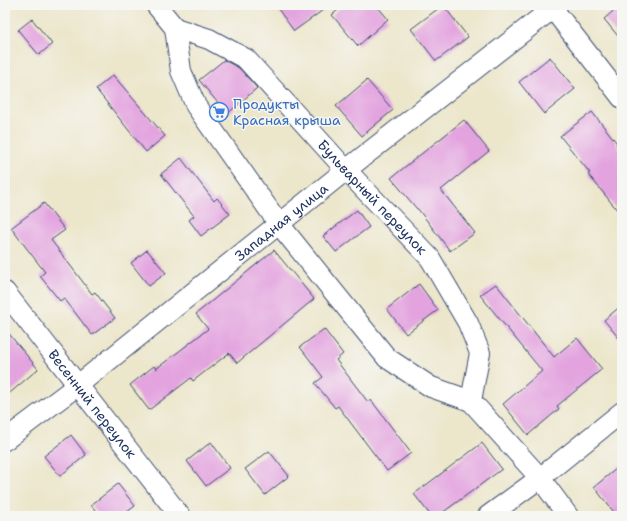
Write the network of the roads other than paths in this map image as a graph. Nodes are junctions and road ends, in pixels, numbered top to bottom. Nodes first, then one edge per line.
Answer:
1 (156, 5) edge
2 (553, 6) edge
3 (175, 28) junction
4 (622, 98) edge
5 (346, 170) junction
6 (279, 224) junction
7 (5, 292) edge
8 (78, 385) junction
9 (471, 401) junction
10 (622, 412) edge
11 (5, 440) edge
12 (540, 478) junction
13 (180, 516) edge
14 (488, 516) edge
15 (568, 516) edge

1 - 3 street
2 - 4 street
2 - 5 street, Западная улица
3 - 5 street, Бульварный переулок
3 - 6 street
5 - 6 street, Западная улица
5 - 9 street, Бульварный переулок
6 - 8 street, Западная улица
6 - 9 street
7 - 8 street, Весенний переулок
8 - 11 street, Западная улица
8 - 13 street, Весенний переулок
9 - 12 street
10 - 12 street
12 - 14 street
12 - 15 street

